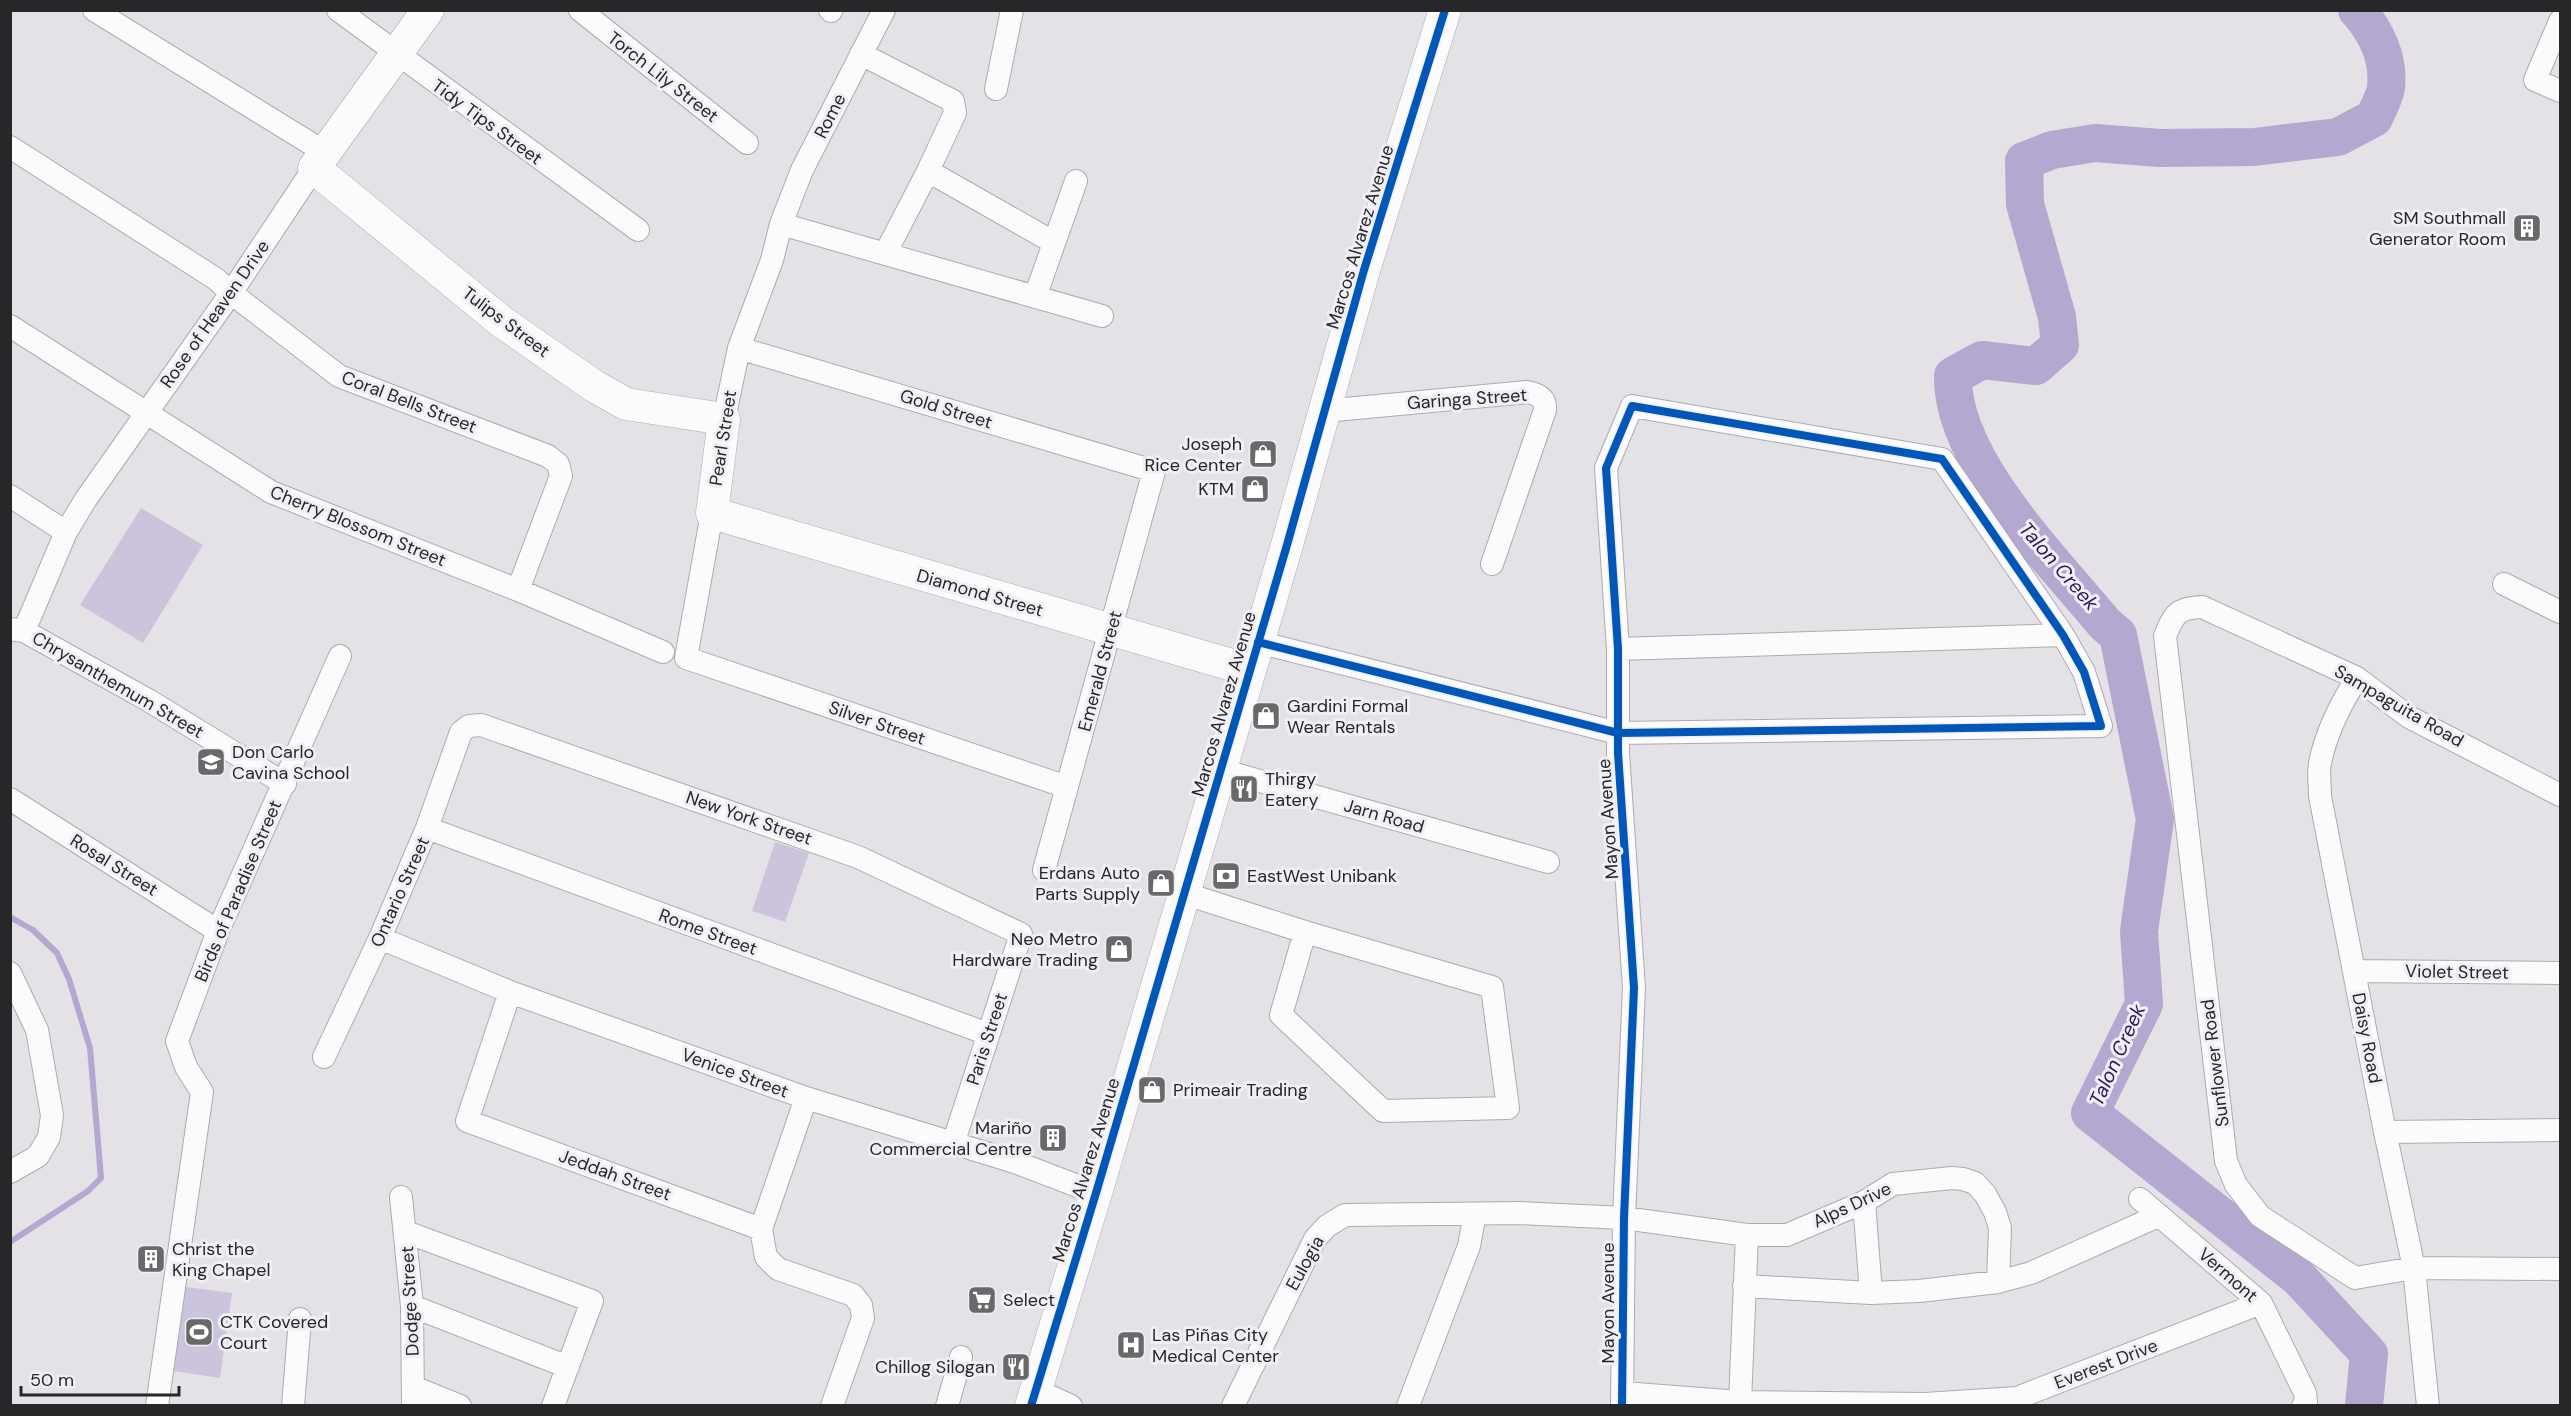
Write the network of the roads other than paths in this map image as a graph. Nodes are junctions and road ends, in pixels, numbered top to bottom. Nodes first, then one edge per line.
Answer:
1 (94, 10) edge
2 (338, 10) edge
3 (428, 10) edge
4 (580, 10) edge
5 (884, 10) edge
6 (1012, 10) edge
7 (1445, 10) edge
8 (2560, 21) edge
9 (861, 54) junction
10 (396, 55) junction
11 (996, 89) dead end
12 (2560, 91) edge
13 (747, 143) dead end
14 (10, 147) edge
15 (320, 161) junction
16 (928, 171) junction
17 (1076, 181) dead end
18 (781, 224) junction
19 (638, 230) dead end
20 (1053, 242) junction
21 (885, 254) junction
22 (231, 293) junction
23 (1035, 297) junction
24 (1101, 316) dead end
25 (10, 326) edge
26 (739, 348) junction
27 (1324, 411) junction
28 (145, 413) junction
29 (724, 419) junction
30 (1154, 471) joint
31 (10, 496) edge
32 (712, 513) junction
33 (66, 532) junction
34 (1492, 564) dead end
35 (2504, 584) dead end
36 (518, 590) junction
37 (2202, 607) joint
38 (2560, 612) edge
39 (17, 630) edge
40 (1111, 631) junction
41 (2062, 635) junction
42 (1618, 649) junction
43 (663, 652) dead end
44 (340, 656) dead end
45 (1254, 656) junction
46 (686, 658) joint
47 (2357, 678) junction
48 (469, 726) joint
49 (1618, 733) junction
50 (1221, 770) junction
51 (285, 784) junction
52 (1068, 787) junction
53 (2560, 795) edge
54 (10, 799) edge
55 (427, 828) junction
56 (1548, 862) dead end
57 (1044, 870) dead end
58 (1183, 893) junction
59 (218, 931) junction
60 (1305, 932) junction
61 (1021, 934) joint
62 (380, 938) junction
63 (2354, 971) junction
64 (10, 973) edge
65 (2560, 973) edge
66 (510, 992) junction
67 (988, 1034) junction
68 (324, 1057) dead end
69 (806, 1098) junction
70 (2560, 1130) edge
71 (2385, 1132) junction
72 (953, 1144) junction
73 (10, 1172) edge
74 (1096, 1193) junction
75 (401, 1197) dead end
76 (2140, 1199) dead end
77 (1864, 1202) junction
78 (1476, 1214) junction
79 (2158, 1216) junction
80 (1624, 1218) junction
81 (761, 1229) junction
82 (406, 1232) junction
83 (1747, 1235) junction
84 (2414, 1268) junction
85 (2560, 1269) edge
86 (1998, 1282) junction
87 (1744, 1287) junction
88 (1871, 1293) junction
89 (2261, 1303) junction
90 (412, 1306) junction
91 (300, 1319) dead end
92 (961, 1358) dead end
93 (568, 1367) junction
94 (413, 1396) edge
95 (1033, 1398) edge
96 (1623, 1399) edge
97 (1740, 1402) junction
98 (2304, 1404) edge
99 (156, 1406) edge
100 (293, 1406) edge
101 (460, 1406) edge
102 (553, 1406) edge
103 (832, 1406) edge
104 (947, 1406) edge
105 (1071, 1406) edge
106 (1233, 1406) edge
107 (1408, 1406) edge
108 (2428, 1406) edge

1 - 15 street, Tulips Street
2 - 10 street, Tidy Tips Street
3 - 10 main road, Rose of Heaven Drive
4 - 13 street, Torch Lily Street
5 - 9 street, Rome
6 - 11 street
7 - 27 main road, Marcos Alvarez Avenue
8 - 12 street
9 - 16 street
9 - 18 street, Rome
10 - 15 main road, Rose of Heaven Drive
10 - 19 street, Tidy Tips Street
14 - 22 street, Coral Bells Street
15 - 22 street, Rose of Heaven Drive
15 - 29 main road, Tulips Street
16 - 20 street
16 - 21 street
17 - 20 street
18 - 21 street
18 - 26 street, Pearl Street
20 - 23 street
21 - 23 street
22 - 28 street, Rose of Heaven Drive
22 - 36 street, Coral Bells Street
23 - 24 street
25 - 28 street, Cherry Blossom Street
26 - 29 street, Pearl Street
26 - 30 street, Gold Street
27 - 34 street, Garinga Street
27 - 45 main road, Marcos Alvarez Avenue
28 - 33 street, Rose of Heaven Drive
28 - 36 street, Cherry Blossom Street
29 - 32 main road, Pearl Street
30 - 40 street, Emerald Street
31 - 33 street
32 - 40 main road, Diamond Street
32 - 46 street, Pearl Street
33 - 39 street, Rose of Heaven Drive
35 - 38 street
36 - 43 street, Cherry Blossom Street
37 - 47 street, Sampaguita Road
37 - 84 street, Sunflower Road
39 - 51 street, Chrysanthemum Street
40 - 45 main road, Diamond Street
40 - 52 street, Emerald Street
41 - 42 street
41 - 42 street, Mayon Avenue
41 - 49 street
42 - 49 street, Mayon Avenue
44 - 51 street, Birds of Paradise Street
45 - 49 street
45 - 50 main road, Marcos Alvarez Avenue
46 - 52 street, Silver Street
47 - 53 street, Sampaguita Road
47 - 63 street, Daisy Road
48 - 55 street, Ontario Street
48 - 61 street, New York Street
49 - 80 street, Mayon Avenue
50 - 56 street, Jarn Road
50 - 58 main road, Marcos Alvarez Avenue
51 - 59 street, Birds of Paradise Street
52 - 57 street, Emerald Street
54 - 59 street, Rosal Street
55 - 62 street, Ontario Street
55 - 67 street, Rome Street
58 - 60 street
58 - 74 main road, Marcos Alvarez Avenue
59 - 99 street, Birds of Paradise Street
60 - 60 street
61 - 67 street, Paris Street
62 - 66 street, Venice Street
62 - 68 street, Ontario Street
63 - 65 street, Violet Street
63 - 71 street, Daisy Road
64 - 73 street
66 - 69 street, Venice Street
66 - 81 street, Jeddah Street
67 - 72 street, Paris Street
69 - 72 street, Venice Street
69 - 81 street
70 - 71 street
71 - 84 street, Daisy Road
72 - 74 street, Venice Street
74 - 95 main road, Marcos Alvarez Avenue
75 - 82 street, Dodge Street
76 - 79 street, Vermont
77 - 83 street, Alps Drive
77 - 86 street, Alps Drive
77 - 88 street
78 - 80 street, Eulogia
78 - 106 street, Eulogia
78 - 107 street
79 - 86 street
79 - 89 street, Vermont
80 - 83 street, Alps Drive
80 - 96 street, Mayon Avenue
81 - 103 street
82 - 90 street, Dodge Street
82 - 93 street
83 - 87 street
84 - 85 street, Sunflower Road
84 - 108 street, Daisy Road
86 - 88 street
87 - 88 street
87 - 97 street
89 - 97 street, Everest Drive
89 - 98 street, Vermont
90 - 93 street
90 - 94 street, Dodge Street
91 - 100 street
92 - 104 street
93 - 102 street
94 - 101 street
95 - 105 street
96 - 97 street, Everest Drive

